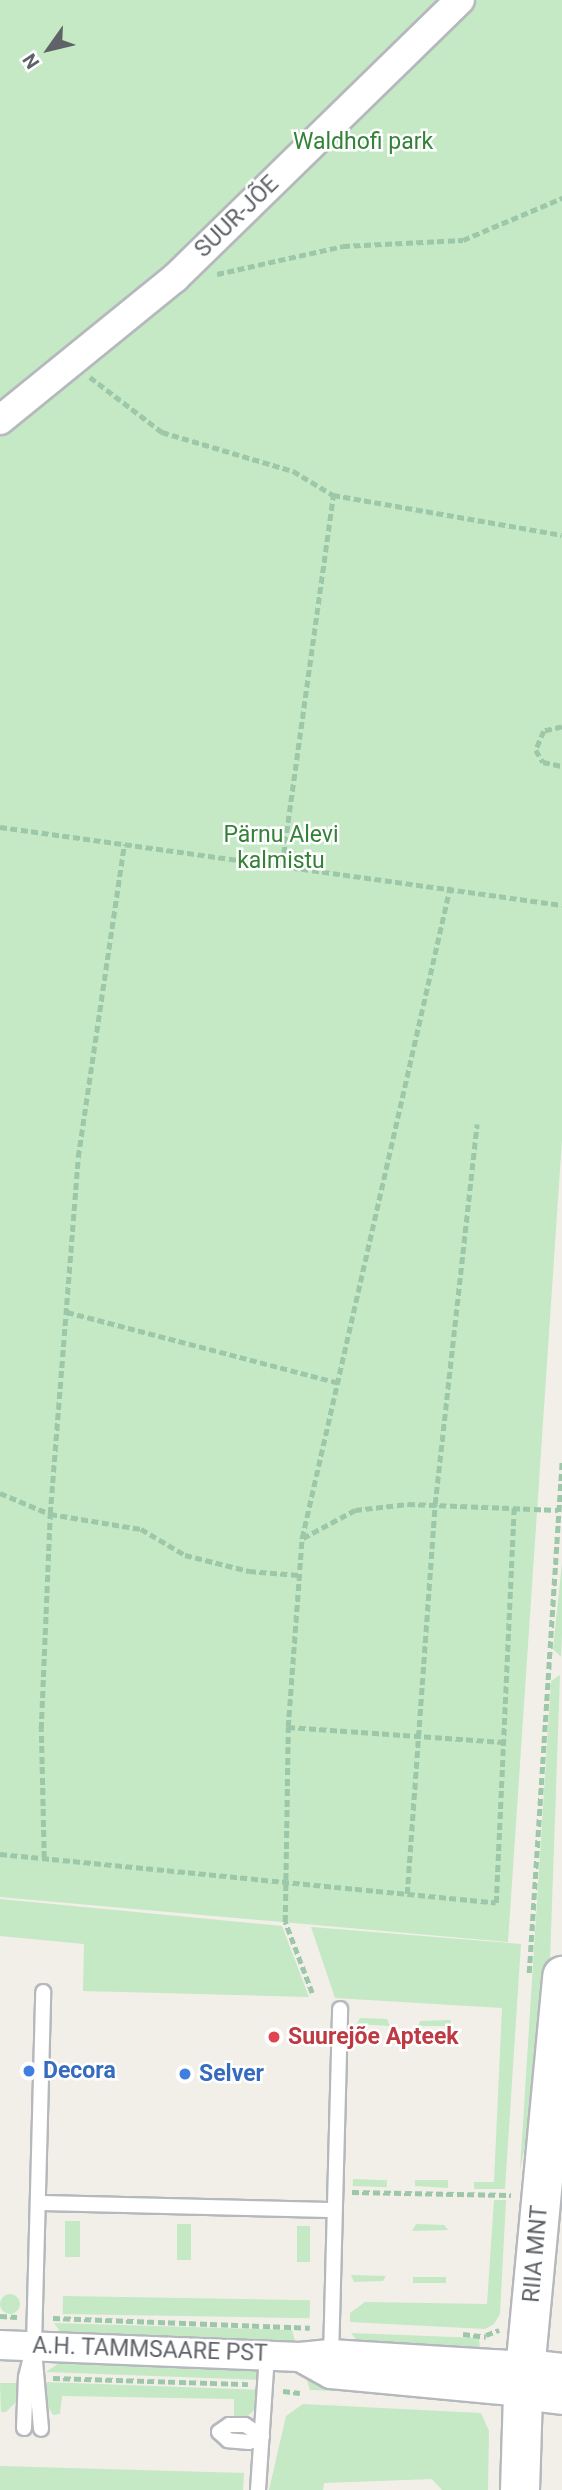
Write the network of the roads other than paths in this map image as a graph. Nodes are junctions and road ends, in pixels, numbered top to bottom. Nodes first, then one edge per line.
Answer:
1 (460, 0) edge
2 (0, 420) edge
3 (562, 1976) edge
4 (43, 1992) dead end
5 (340, 2009) dead end
6 (40, 2203) junction
7 (332, 2210) junction
8 (0, 2345) edge
9 (34, 2345) junction
10 (330, 2352) junction
11 (267, 2355) junction
12 (537, 2376) edge
13 (562, 2397) edge
14 (24, 2428) dead end
15 (41, 2429) dead end
16 (258, 2490) edge
17 (520, 2490) edge

1 - 2 street, SUUR-JÕE
3 - 12 main road, RIIA MNT
4 - 6 lane
5 - 7 lane
6 - 7 lane
6 - 9 lane
7 - 10 lane
8 - 9 street, A.H. TAMMSAARE PST
9 - 11 street, A.H. TAMMSAARE PST
9 - 14 lane
9 - 15 lane
10 - 11 street, A.H. TAMMSAARE PST
10 - 12 street, A.H. TAMMSAARE PST
11 - 16 lane
12 - 13 street, A.H. TAMMSAARE PST
12 - 17 main road, RIIA MNT

